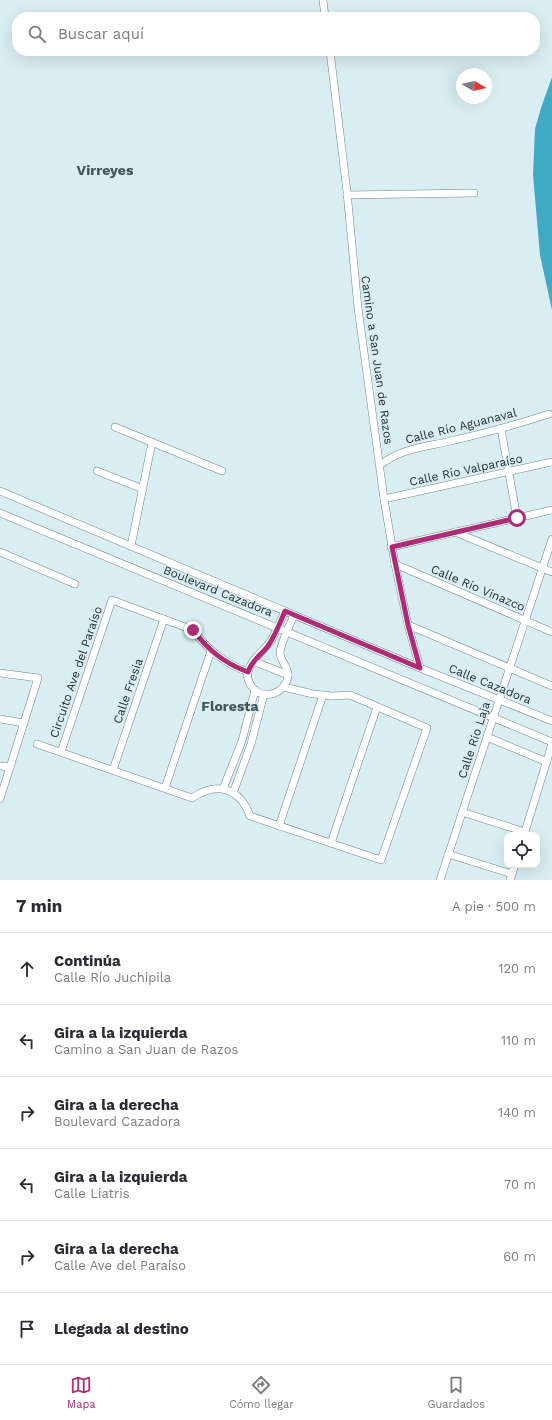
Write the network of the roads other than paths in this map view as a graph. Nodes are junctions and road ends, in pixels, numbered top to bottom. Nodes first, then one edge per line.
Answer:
1 (323, 0) edge
2 (324, 12) edge
3 (331, 56) edge
4 (474, 194) dead end
5 (347, 195) junction
6 (549, 414) dead end
7 (115, 427) dead end
8 (501, 429) junction
9 (152, 442) junction
10 (552, 462) edge
11 (380, 465) junction
12 (98, 471) dead end
13 (222, 471) dead end
14 (508, 472) junction
15 (143, 489) junction
16 (0, 491) edge
17 (384, 499) junction
18 (552, 510) edge
19 (0, 513) edge
20 (517, 518) junction
21 (455, 532) junction
22 (552, 539) edge
23 (131, 546) junction
24 (392, 547) junction
25 (0, 552) edge
26 (395, 564) junction
27 (542, 568) junction
28 (552, 572) edge
29 (74, 584) dead end
30 (285, 611) junction
31 (294, 615) junction
32 (164, 619) junction
33 (525, 620) junction
34 (408, 625) junction
35 (277, 628) junction
36 (287, 632) junction
37 (552, 632) edge
38 (211, 651) junction
39 (254, 661) junction
40 (420, 668) junction
41 (510, 668) junction
42 (0, 672) edge
43 (248, 672) junction
44 (288, 675) junction
45 (552, 686) edge
46 (284, 687) junction
47 (255, 690) junction
48 (264, 694) junction
49 (323, 695) junction
50 (499, 699) junction
51 (377, 707) junction
52 (493, 717) junction
53 (0, 719) edge
54 (552, 721) edge
55 (24, 723) junction
56 (486, 737) junction
57 (552, 743) edge
58 (37, 744) dead end
59 (61, 752) junction
60 (547, 762) junction
61 (0, 766) edge
62 (10, 768) junction
63 (113, 770) junction
64 (165, 788) junction
65 (223, 789) junction
66 (233, 793) junction
67 (0, 799) edge
68 (462, 812) junction
69 (279, 826) junction
70 (522, 832) edge
71 (525, 832) edge
72 (331, 843) junction
73 (448, 854) junction
74 (511, 877) edge
75 (440, 880) edge

1 - 2 street
3 - 5 street, Camino a San Juan de Razos
4 - 5 street
5 - 11 street, Camino a San Juan de Razos
6 - 8 street, Calle Río Aguanaval
7 - 9 street
8 - 11 street, Calle Río Aguanaval
8 - 14 street
9 - 13 street
9 - 15 street
10 - 14 street, Calle Río Valparaíso
11 - 17 street, Camino a San Juan de Razos
12 - 15 street
14 - 17 street, Calle Río Valparaíso
14 - 20 street
15 - 23 street
16 - 23 street, Boulevard Cazadora
17 - 24 street, Camino a San Juan de Razos
18 - 20 street
19 - 35 street, Boulevard Cazadora
20 - 21 street
21 - 24 street
21 - 27 street
22 - 27 street, Calle Río Laja
23 - 30 street, Boulevard Cazadora
24 - 26 street, Camino a San Juan de Razos
25 - 29 street
26 - 33 street, Calle Río Vinazco
26 - 34 street, Camino a San Juan de Razos
27 - 28 street
27 - 33 street, Calle Río Laja
30 - 31 street, Boulevard Cazadora
30 - 35 street
31 - 36 street
31 - 40 street, Boulevard Cazadora
32 - 38 street
32 - 59 street, Circuito Ave del Paraíso
32 - 63 street, Calle Fresia
33 - 37 street, Calle Río Vinazco
33 - 41 street, Calle Río Laja
34 - 40 street, Camino a San Juan de Razos
34 - 41 street
35 - 36 street, Boulevard Cazadora
35 - 39 street
36 - 44 street
36 - 52 street, Boulevard Cazadora
38 - 43 street
38 - 64 street
39 - 43 street
39 - 44 street
40 - 50 street, Calle Cazadora
41 - 45 street
41 - 50 street, Calle Río Laja
42 - 55 street
43 - 47 street
44 - 46 street
46 - 48 street
46 - 49 street, Circuito Ave del Paraíso
47 - 48 street
47 - 65 street
48 - 66 street
49 - 51 street, Circuito Ave del Paraíso
49 - 69 street
50 - 52 street, Calle Río Laja
50 - 54 street, Calle Cazadora
51 - 72 street
51 - 72 street, Circuito Ave del Paraíso
52 - 56 street, Calle Río Laja
52 - 57 street
53 - 55 street
55 - 62 street
56 - 60 street
56 - 68 street, Calle Río Laja
57 - 60 street
58 - 59 street, Circuito Ave del Paraíso
59 - 63 street, Circuito Ave del Paraíso
60 - 71 street
61 - 62 street
62 - 67 street
63 - 64 street, Circuito Ave del Paraíso
64 - 65 street, Circuito Ave del Paraíso
65 - 66 street, Circuito Ave del Paraíso
66 - 69 street, Circuito Ave del Paraíso
68 - 70 street
68 - 73 street, Calle Río Laja
69 - 72 street, Circuito Ave del Paraíso
73 - 74 street
73 - 75 street, Calle Río Laja

